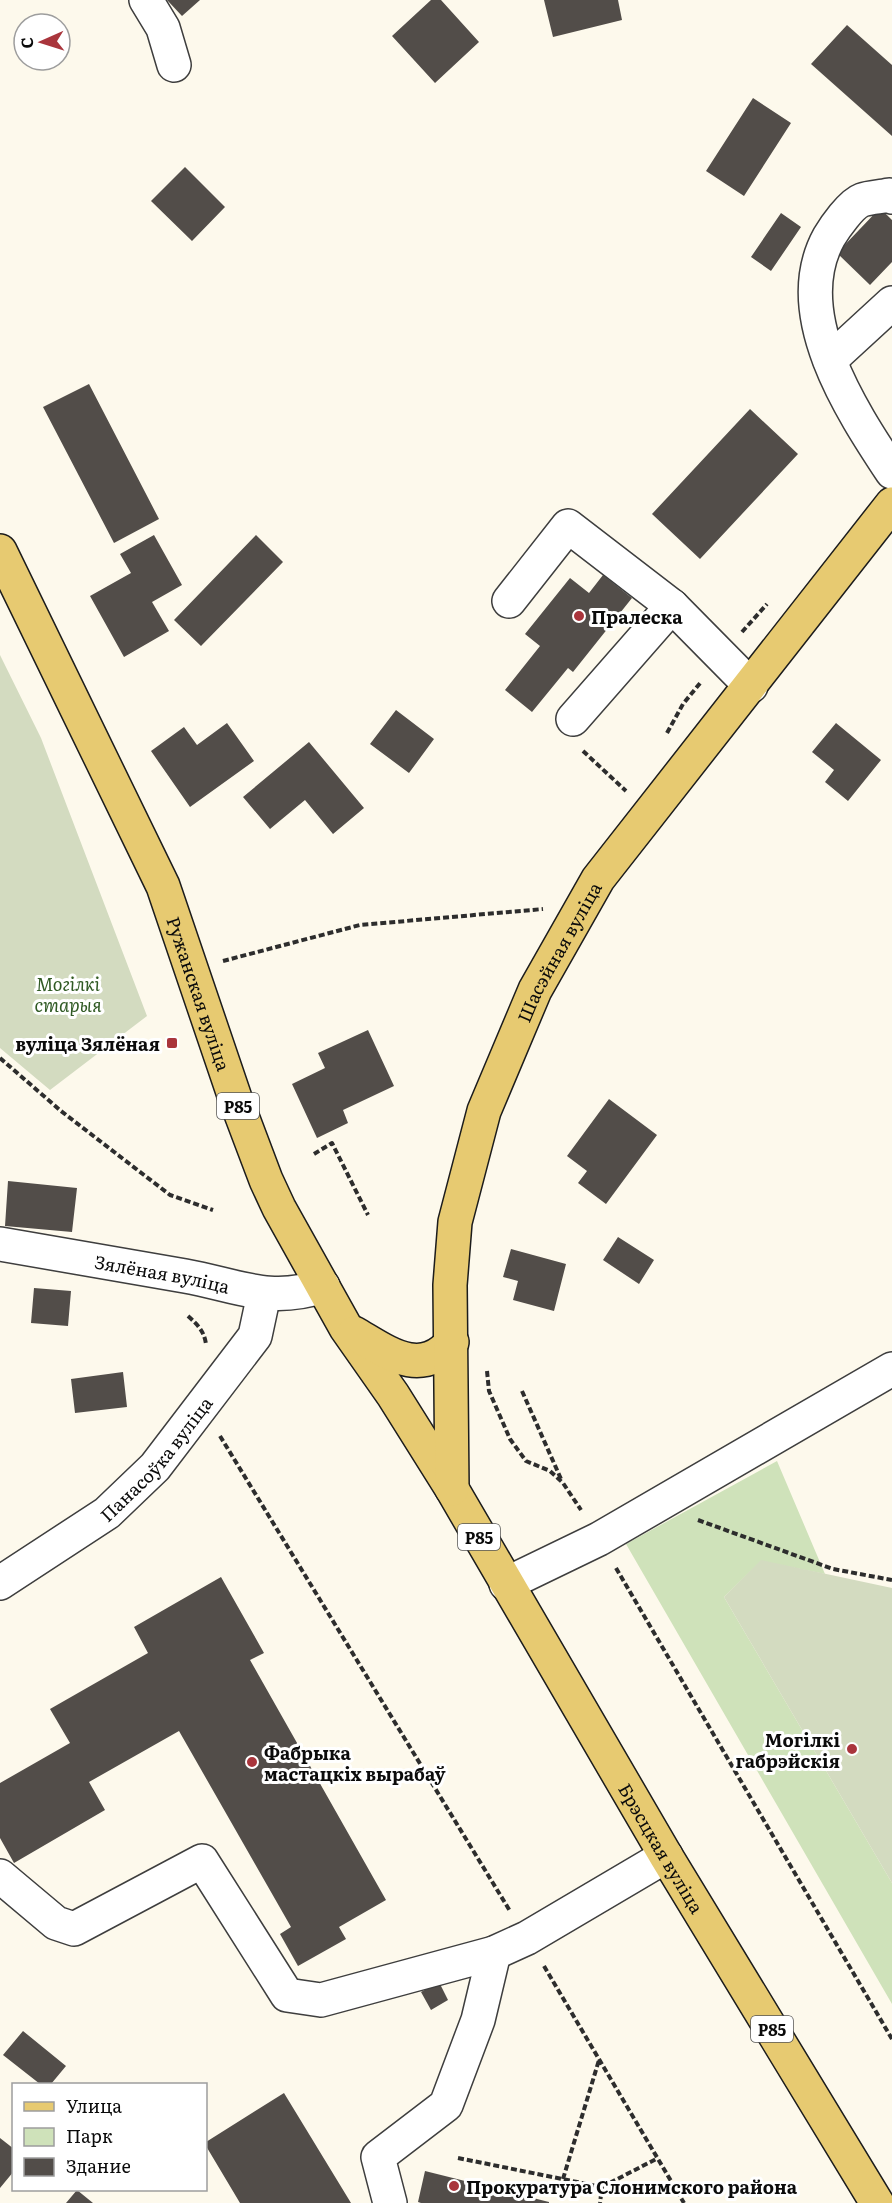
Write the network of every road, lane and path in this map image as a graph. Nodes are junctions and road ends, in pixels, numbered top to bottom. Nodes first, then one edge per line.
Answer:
1 (146, 0) edge
2 (174, 65) dead end
3 (892, 197) edge
4 (892, 303) edge
5 (830, 360) junction
6 (892, 472) edge
7 (892, 504) edge
8 (0, 551) edge
9 (774, 597) dead end
10 (509, 601) dead end
11 (672, 606) junction
12 (720, 657) junction
13 (751, 686) junction
14 (573, 719) dead end
15 (666, 735) dead end
16 (582, 750) dead end
17 (631, 795) dead end
18 (548, 908) dead end
19 (222, 961) dead end
20 (0, 1058) edge
21 (314, 1154) dead end
22 (213, 1210) dead end
23 (368, 1215) dead end
24 (0, 1244) edge
25 (323, 1286) junction
26 (264, 1294) junction
27 (188, 1316) dead end
28 (346, 1328) junction
29 (452, 1342) junction
30 (208, 1354) dead end
31 (486, 1360) dead end
32 (892, 1369) edge
33 (522, 1391) dead end
34 (216, 1430) dead end
35 (563, 1483) junction
36 (452, 1489) junction
37 (658, 1504) junction
38 (599, 1539) junction
39 (892, 1580) edge
40 (0, 1583) edge
41 (506, 1584) junction
42 (666, 1856) junction
43 (0, 1876) edge
44 (527, 1938) junction
45 (494, 1953) junction
46 (892, 2039) edge
47 (599, 2060) junction
48 (458, 2158) dead end
49 (658, 2158) junction
50 (563, 2179) junction
51 (602, 2187) junction
52 (390, 2203) edge
53 (600, 2203) edge
54 (684, 2203) edge
55 (877, 2203) edge

1 - 2 street
3 - 5 street
4 - 5 street
5 - 6 street
7 - 13 main road, Шасэйная вуліца
8 - 25 main road, Ружанская вуліца / Р85
9 - 12 path
10 - 11 street
11 - 12 street
11 - 14 street
12 - 13 street
12 - 15 path
13 - 29 main road, Шасэйная вуліца
16 - 17 path
18 - 19 path
20 - 22 path
21 - 23 path
24 - 26 street, Зялёная вуліца
25 - 26 street, Зялёная вуліца
25 - 28 main road, Ружанская вуліца / Р85
26 - 40 street, Панасоўка вуліца
27 - 30 path
28 - 29 main road
28 - 36 main road, Ружанская вуліца / Р85
29 - 36 main road, Шасэйная вуліца
31 - 35 path
32 - 37 street
33 - 35 path
34 - 44 path
35 - 38 path
36 - 41 main road, Брэсцкая вуліца / Р85
37 - 38 street
37 - 39 path
38 - 41 street
38 - 46 path
41 - 42 main road, Брэсцкая вуліца / Р85
42 - 44 street
42 - 55 main road, Брэсцкая вуліца / Р85
43 - 45 street
44 - 45 street
44 - 47 path
45 - 52 street
47 - 49 path
47 - 50 path
48 - 50 path
49 - 51 path
49 - 54 path
50 - 51 path
51 - 53 path

